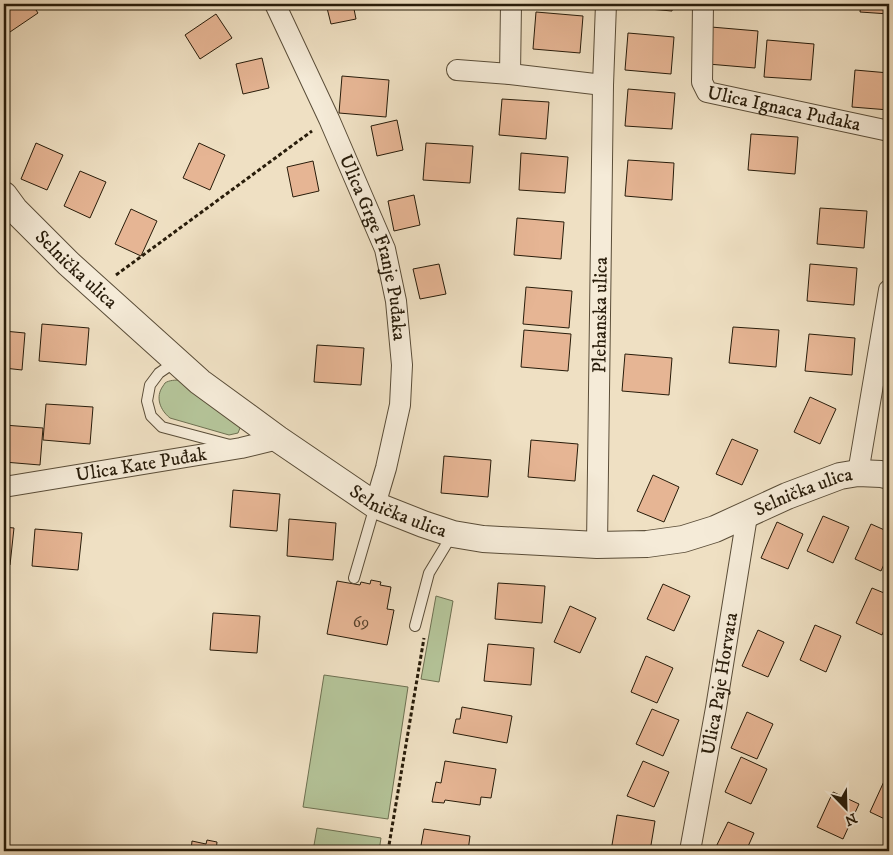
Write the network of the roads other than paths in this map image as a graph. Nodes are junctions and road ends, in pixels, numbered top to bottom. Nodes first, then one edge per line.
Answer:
1 (275, 4) edge
2 (511, 4) edge
3 (606, 4) edge
4 (703, 4) edge
5 (457, 70) dead end
6 (510, 74) junction
7 (603, 85) junction
8 (889, 130) edge
9 (4, 194) edge
10 (889, 290) edge
11 (176, 362) junction
12 (278, 439) junction
13 (241, 448) junction
14 (858, 473) junction
15 (889, 476) edge
16 (4, 486) edge
17 (376, 504) junction
18 (747, 516) junction
19 (452, 534) junction
20 (596, 545) junction
21 (354, 578) dead end
22 (420, 627) road end
23 (690, 851) edge

1 - 17 street, Ulica Grge Franje Puđaka
2 - 6 street
3 - 7 street, Plehanska ulica
4 - 8 street, Ulica Ignaca Puđaka
5 - 6 street
6 - 7 street
7 - 20 street, Plehanska ulica
9 - 11 street, Selnička ulica
10 - 14 street
11 - 12 street, Selnička ulica
11 - 13 lane
12 - 13 street, Ulica Kate Puđak
12 - 17 street, Selnička ulica
13 - 16 street, Ulica Kate Puđak
14 - 15 street, Selnička ulica
14 - 18 street, Selnička ulica
17 - 19 street, Selnička ulica
17 - 21 lane
18 - 20 street, Selnička ulica
18 - 23 street, Ulica Paje Horvata
19 - 20 street, Selnička ulica
19 - 22 lane

